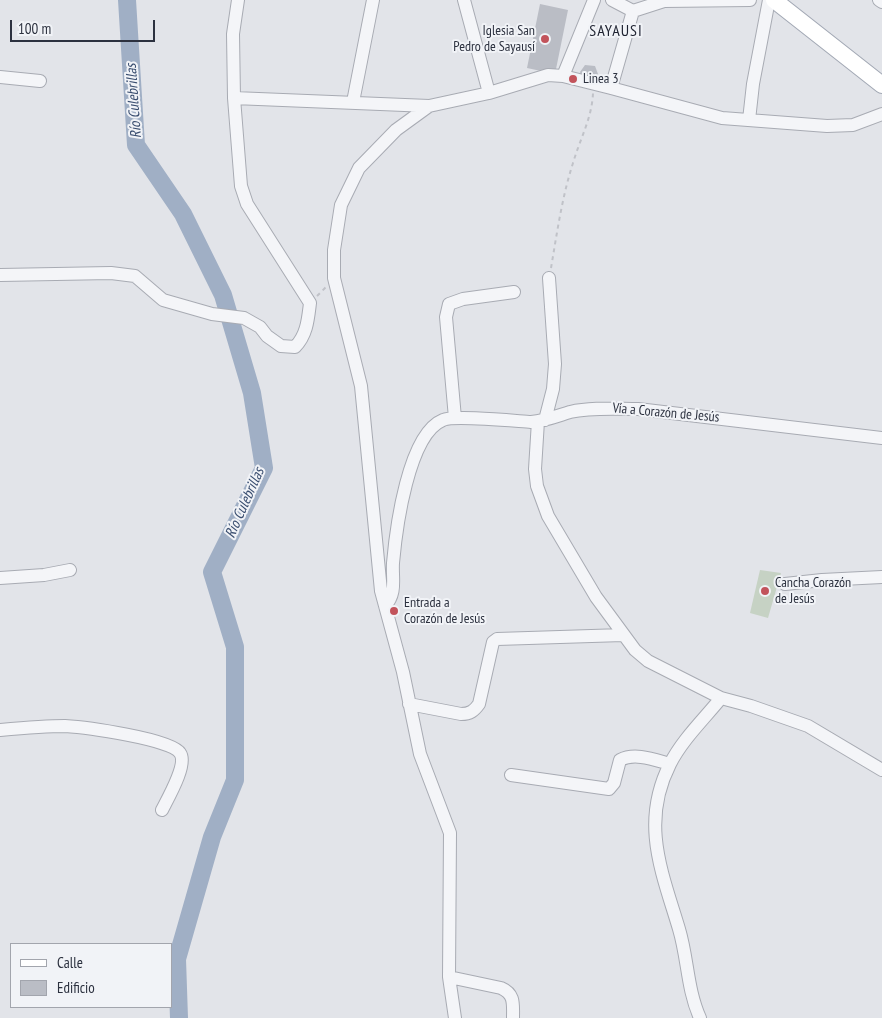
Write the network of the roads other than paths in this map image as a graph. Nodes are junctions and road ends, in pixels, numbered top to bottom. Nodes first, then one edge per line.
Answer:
1 (238, 0) edge
2 (373, 0) edge
3 (464, 0) edge
4 (594, 0) edge
5 (612, 0) edge
6 (750, 0) edge
7 (769, 0) edge
8 (774, 0) edge
9 (879, 0) edge
10 (882, 2) edge
11 (633, 11) junction
12 (563, 76) junction
13 (0, 77) edge
14 (40, 81) dead end
15 (882, 85) edge
16 (611, 88) junction
17 (489, 93) junction
18 (234, 98) junction
19 (353, 102) junction
20 (430, 106) junction
21 (882, 114) edge
22 (749, 120) junction
23 (0, 275) edge
24 (549, 278) road end
25 (514, 292) dead end
26 (455, 418) junction
27 (542, 421) junction
28 (882, 438) edge
29 (70, 570) dead end
30 (882, 577) edge
31 (0, 578) edge
32 (786, 584) dead end
33 (385, 606) junction
34 (624, 635) junction
35 (721, 698) junction
36 (408, 704) junction
37 (0, 730) edge
38 (670, 764) junction
39 (882, 770) edge
40 (511, 775) dead end
41 (162, 810) dead end
42 (449, 977) junction
43 (455, 1018) edge
44 (513, 1018) edge
45 (700, 1018) edge

1 - 18 street
2 - 19 street
3 - 17 street
4 - 12 street
5 - 11 street
6 - 11 street
7 - 22 street
8 - 15 main road
9 - 10 street
11 - 16 street
12 - 16 street
12 - 17 street
13 - 14 street
16 - 22 street
17 - 20 street
18 - 19 street
18 - 23 street
19 - 20 street
20 - 33 street
21 - 22 street
24 - 27 street
25 - 26 street
26 - 27 street, Vía a Corazón de Jesús
26 - 33 street, Vía a Corazón de Jesús
27 - 28 street, Vía a Corazón de Jesús
27 - 34 street
29 - 31 street
30 - 32 street
33 - 36 street
34 - 35 street
34 - 36 street
35 - 38 street
35 - 39 street
36 - 42 street
37 - 41 street
38 - 40 street
38 - 45 street
42 - 43 street
42 - 44 street

